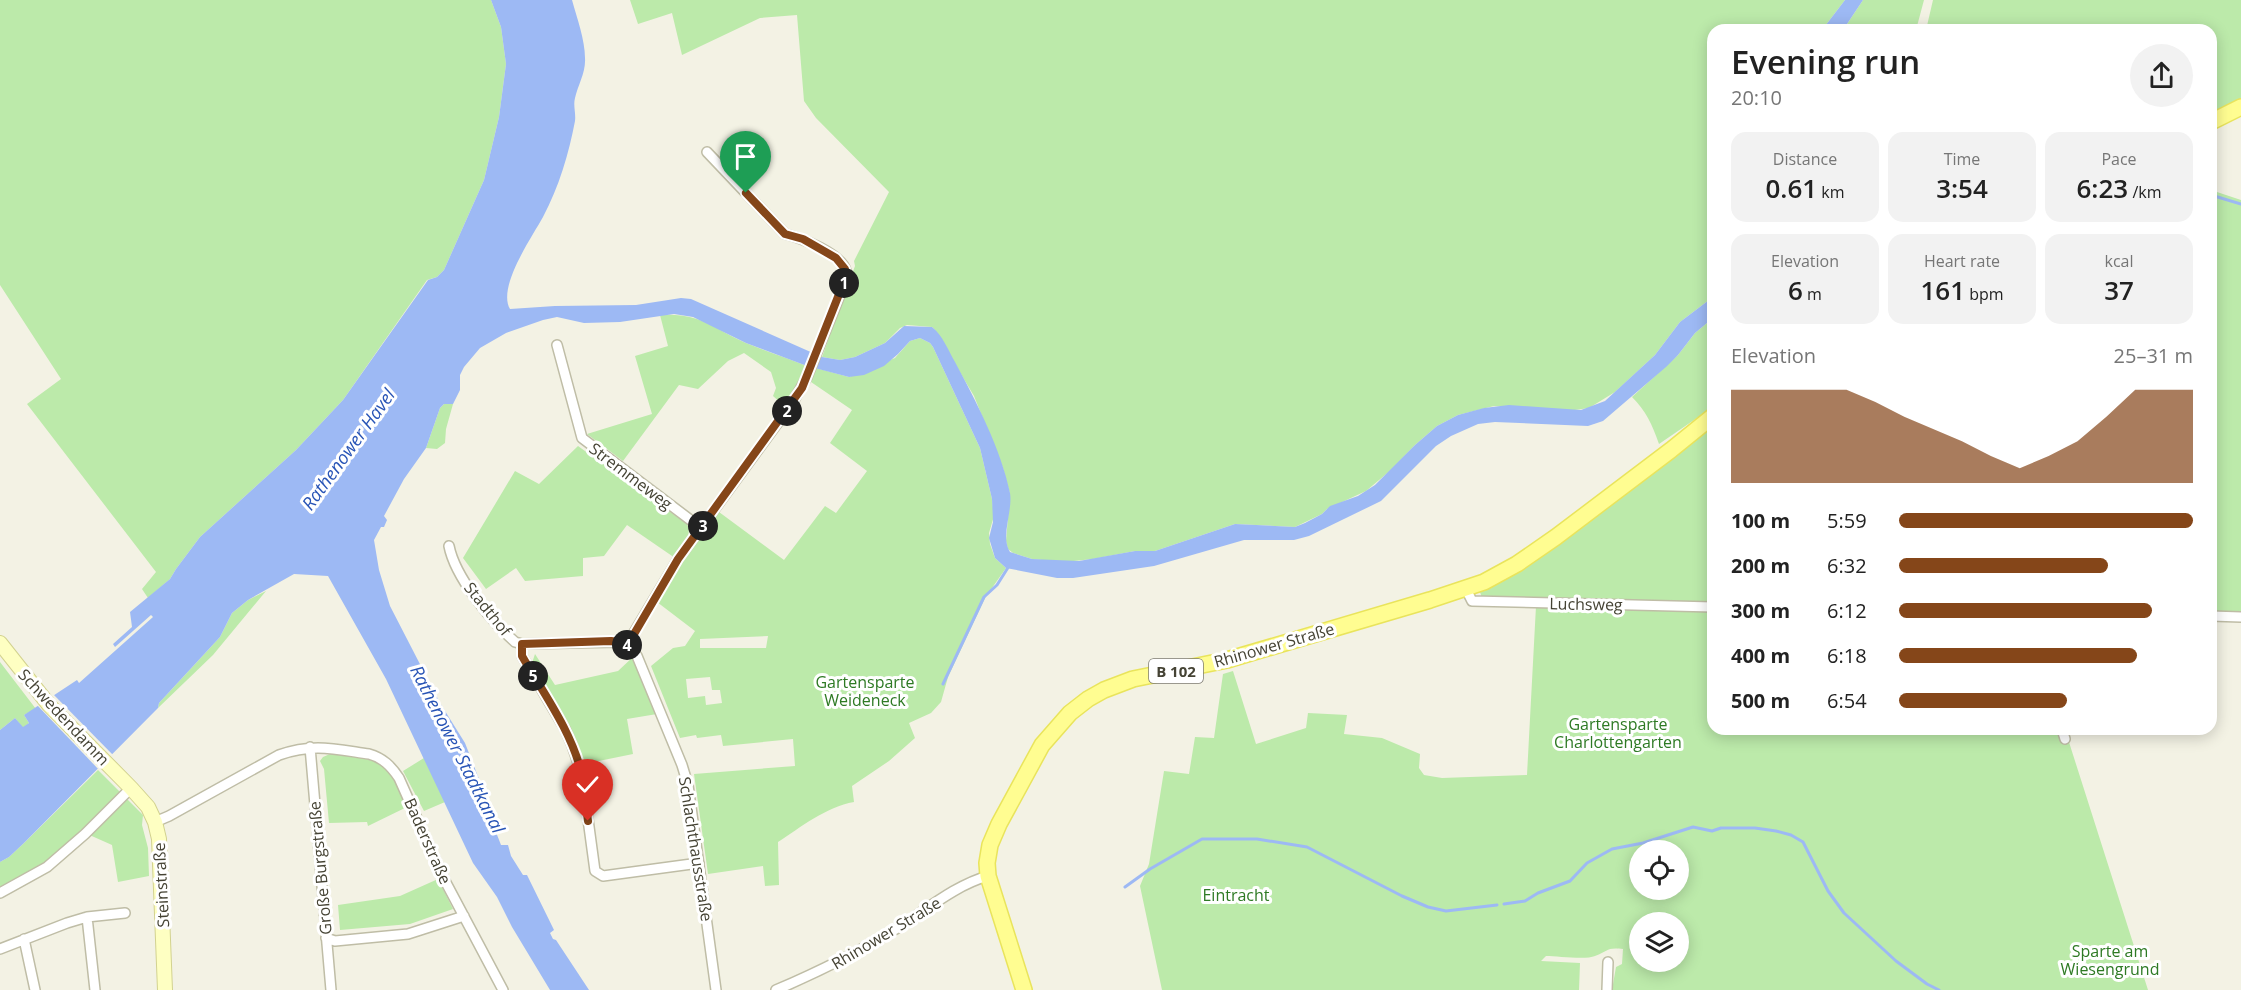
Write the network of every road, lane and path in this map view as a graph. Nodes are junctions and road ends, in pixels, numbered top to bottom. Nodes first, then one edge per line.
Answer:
1 (2237, 111) edge
2 (2217, 119) edge
3 (707, 152) dead end
4 (557, 345) dead end
5 (1707, 421) edge
6 (701, 528) junction
7 (449, 546) dead end
8 (1466, 589) junction
9 (1707, 607) edge
10 (2217, 616) edge
11 (2241, 616) edge
12 (0, 643) edge
13 (522, 644) junction
14 (627, 646) junction
15 (2064, 735) edge
16 (2065, 739) dead end
17 (310, 747) junction
18 (131, 788) junction
19 (155, 822) junction
20 (699, 863) junction
21 (988, 876) junction
22 (0, 893) edge
23 (125, 914) dead end
24 (464, 916) junction
25 (87, 917) junction
26 (326, 938) junction
27 (24, 939) junction
28 (0, 949) edge
29 (1608, 962) dead end
30 (35, 990) edge
31 (95, 990) edge
32 (165, 990) edge
33 (331, 990) edge
34 (504, 990) edge
35 (716, 990) edge
36 (776, 990) edge
37 (1024, 990) edge
38 (1607, 990) edge

1 - 2 main road
3 - 6 street
4 - 6 street, Stremmeweg
5 - 8 main road, Rhinower Straße / B 102
6 - 14 street
7 - 13 street, Stadthof
8 - 9 street, Luchsweg
8 - 21 main road, Rhinower Straße / B 102
10 - 11 street
12 - 18 main road, Schwedendamm
13 - 14 street
13 - 20 street, Stadthof
14 - 20 street, Schlachthausstraße
15 - 16 street
17 - 19 street
17 - 24 street, Baderstraße
17 - 26 street, Große Burgstraße
18 - 19 main road, Steinstraße
18 - 22 street
19 - 32 main road, Steinstraße
20 - 35 street, Schlachthausstraße
21 - 36 street, Rhinower Straße
21 - 37 main road, B 102
23 - 25 street
24 - 26 street
24 - 34 street, Baderstraße
25 - 27 street
25 - 31 street
26 - 33 street, Große Burgstraße
27 - 28 street
27 - 30 street
29 - 38 street

